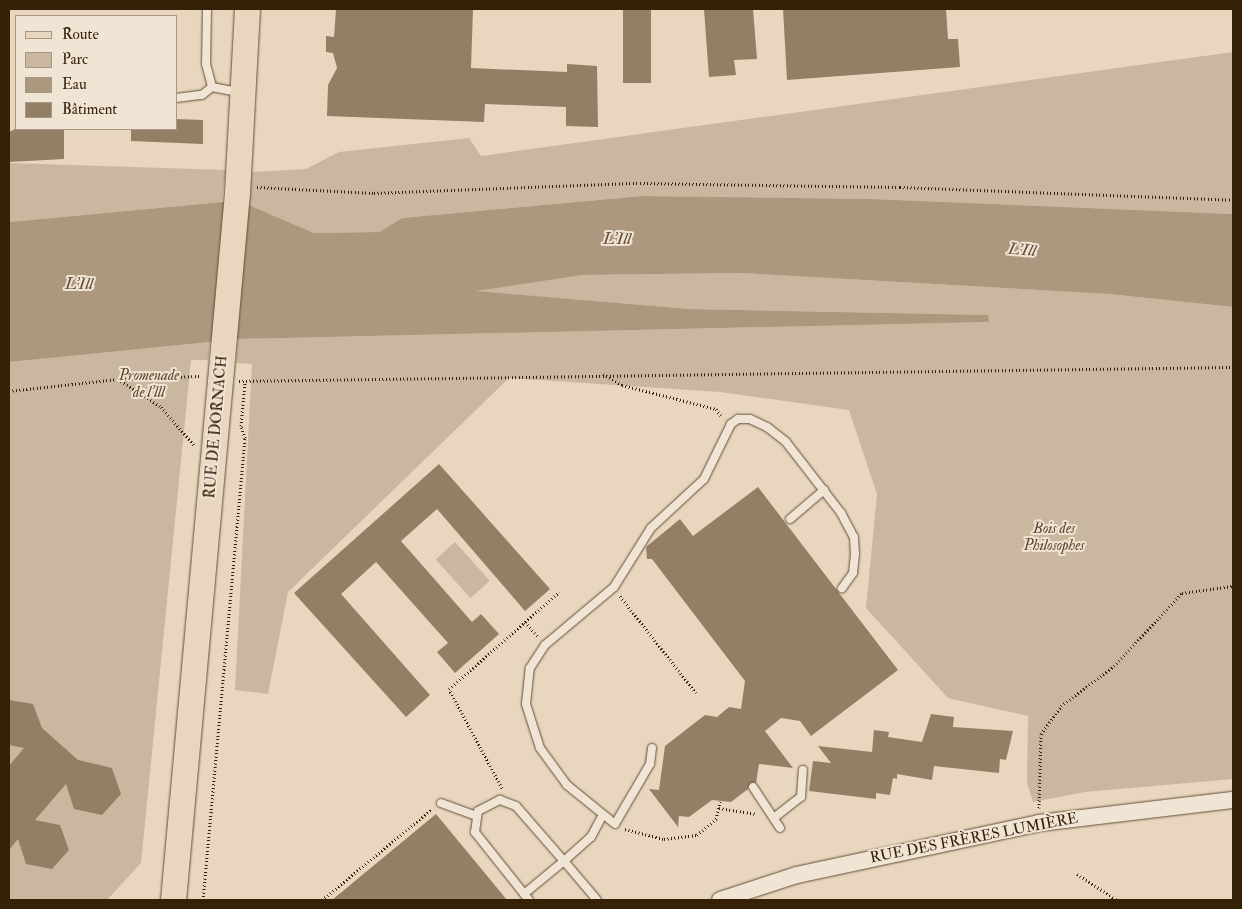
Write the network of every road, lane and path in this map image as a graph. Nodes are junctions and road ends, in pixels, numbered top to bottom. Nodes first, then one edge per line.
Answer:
1 (207, 9) edge
2 (247, 9) edge
3 (212, 87) junction
4 (243, 93) junction
5 (178, 98) edge
6 (243, 190) junction
7 (1233, 200) edge
8 (1233, 367) edge
9 (602, 374) junction
10 (201, 376) dead end
11 (118, 379) junction
12 (9, 391) edge
13 (731, 424) junction
14 (195, 446) dead end
15 (824, 490) junction
16 (790, 519) dead end
17 (1233, 586) edge
18 (614, 587) junction
19 (842, 588) dead end
20 (558, 592) dead end
21 (525, 622) junction
22 (545, 645) junction
23 (696, 693) dead end
24 (652, 748) dead end
25 (803, 770) dead end
26 (753, 787) dead end
27 (1233, 800) edge
28 (720, 801) dead end
29 (440, 802) joint
30 (509, 802) junction
31 (719, 808) junction
32 (741, 811) dead end
33 (476, 816) junction
34 (602, 816) junction
35 (775, 817) junction
36 (1039, 823) junction
37 (615, 824) junction
38 (780, 828) dead end
39 (564, 861) junction
40 (1077, 874) dead end
41 (527, 897) edge
42 (173, 900) edge
43 (203, 900) edge
44 (322, 900) edge
45 (597, 900) edge
46 (720, 900) edge
47 (1117, 900) edge

1 - 3 lane
2 - 4 main road, RUE DE DORNACH
3 - 4 lane
3 - 5 lane
4 - 6 main road, RUE DE DORNACH
6 - 7 path
6 - 42 main road, RUE DE DORNACH
8 - 9 path
9 - 13 path
9 - 43 path
10 - 11 path
11 - 12 path
11 - 14 path
13 - 15 lane
13 - 18 lane
15 - 16 lane
15 - 19 lane
17 - 36 path
18 - 22 lane
18 - 23 path
20 - 21 path
21 - 22 path
21 - 30 path
22 - 34 lane
24 - 37 lane
25 - 35 lane
26 - 35 lane
27 - 36 street, RUE DES FRÈRES LUMIÈRE
28 - 31 path
29 - 33 lane
29 - 44 path
30 - 33 lane
30 - 39 lane
31 - 32 path
31 - 37 path
33 - 41 lane
34 - 37 lane
34 - 39 lane
35 - 38 lane
36 - 46 street, RUE DES FRÈRES LUMIÈRE
39 - 41 lane
39 - 45 lane
40 - 47 path

